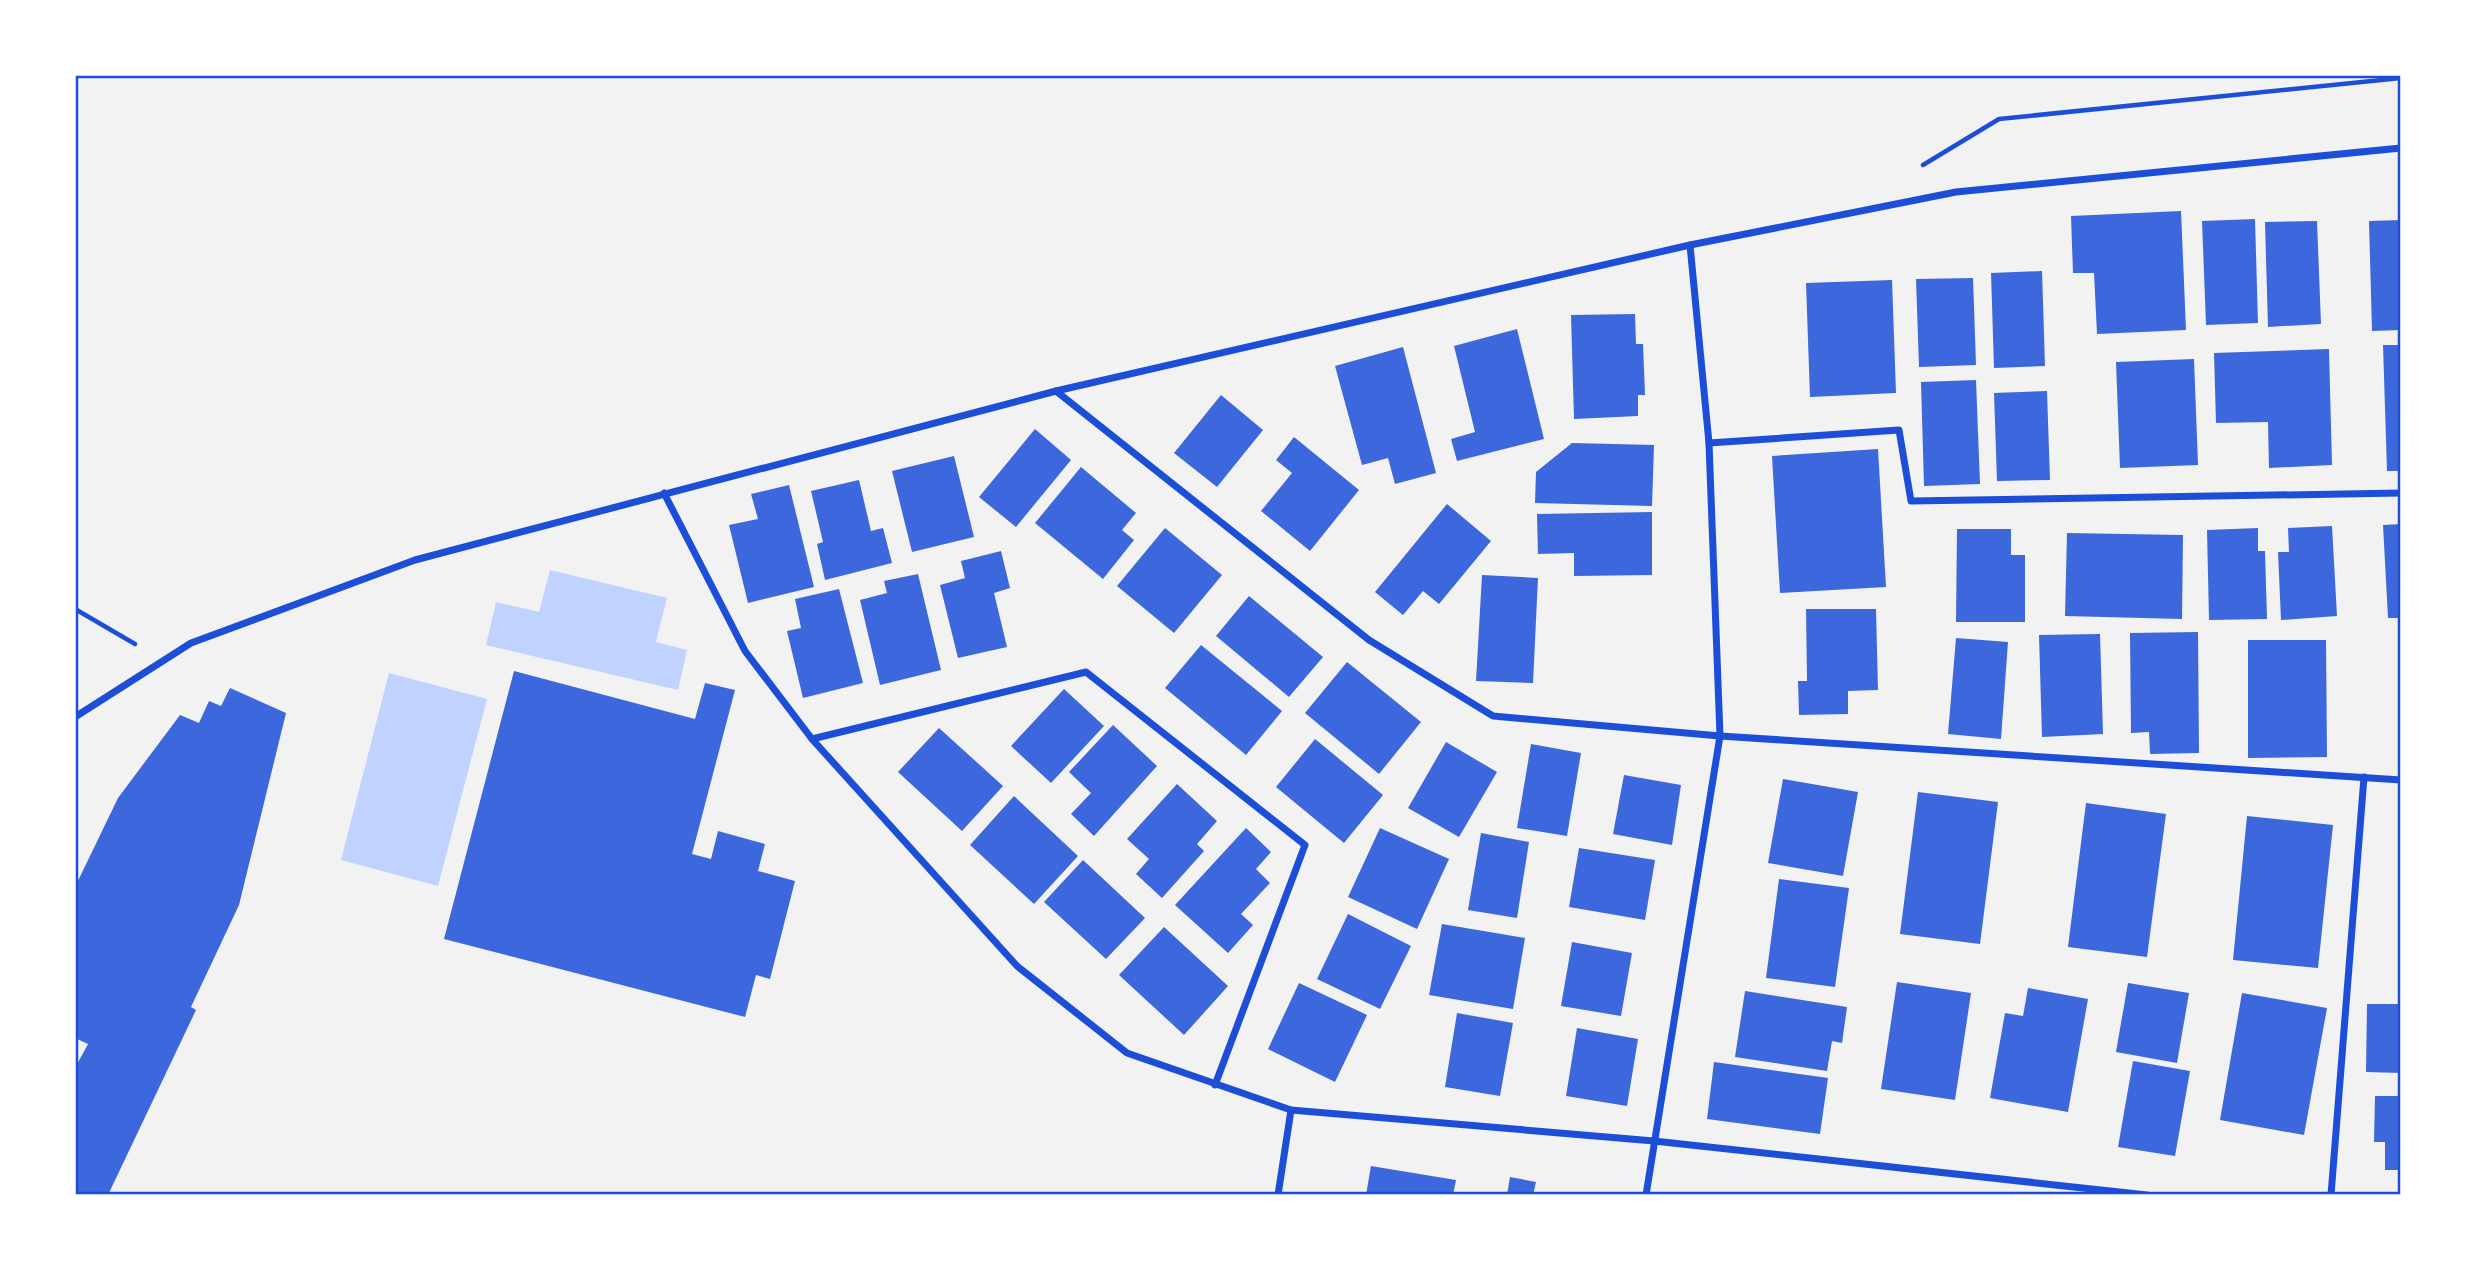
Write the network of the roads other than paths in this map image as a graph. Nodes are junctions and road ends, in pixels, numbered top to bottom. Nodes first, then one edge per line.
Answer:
1 (2401, 148) edge
2 (1690, 245) junction
3 (1056, 391) junction
4 (1709, 443) junction
5 (664, 493) junction
6 (2401, 493) edge
7 (75, 717) edge
8 (1720, 736) junction
9 (812, 739) junction
10 (2364, 778) junction
11 (2401, 780) edge
12 (1215, 1085) junction
13 (1291, 1110) junction
14 (1654, 1141) junction
15 (1278, 1195) edge
16 (1646, 1195) edge
17 (2147, 1195) edge
18 (2332, 1195) edge

1 - 2 street
2 - 3 street
2 - 4 street
3 - 5 street
3 - 8 street
4 - 6 street
4 - 8 street
5 - 7 street
5 - 9 street
8 - 10 street
8 - 14 street
9 - 12 street
9 - 12 street
10 - 11 street
10 - 18 street
12 - 13 street
13 - 14 street
13 - 15 street
14 - 16 street
14 - 17 street

